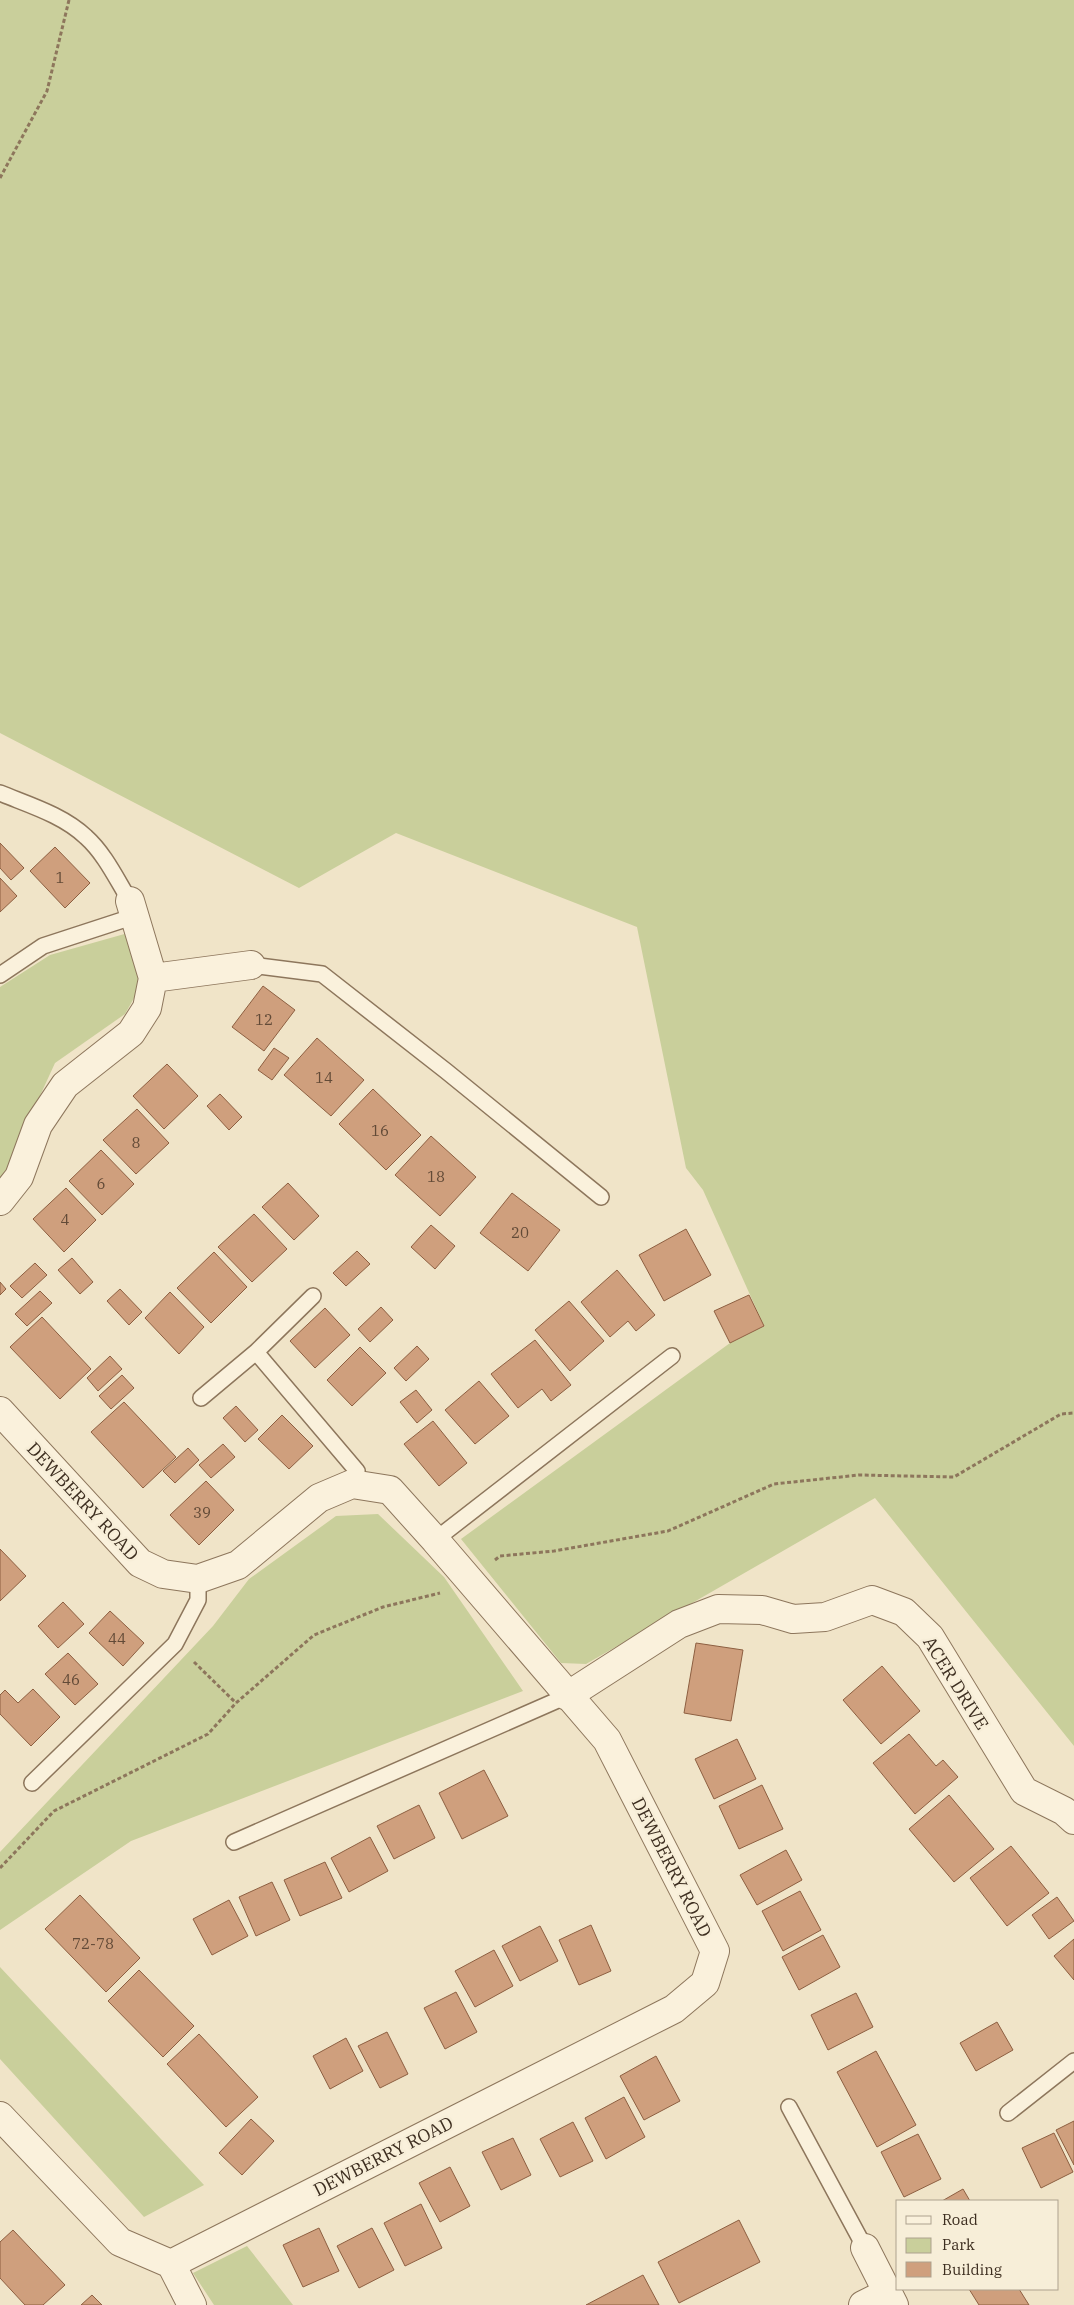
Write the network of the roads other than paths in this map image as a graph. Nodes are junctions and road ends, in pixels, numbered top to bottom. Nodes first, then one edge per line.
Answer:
1 (0, 793) edge
2 (132, 909) junction
3 (251, 965) joint
4 (0, 975) edge
5 (153, 978) junction
6 (602, 1197) dead end
7 (0, 1201) edge
8 (313, 1296) dead end
9 (256, 1352) junction
10 (672, 1356) dead end
11 (201, 1398) dead end
12 (0, 1411) edge
13 (352, 1484) junction
14 (435, 1540) junction
15 (198, 1579) junction
16 (567, 1696) junction
17 (32, 1783) dead end
18 (1074, 1820) edge
19 (234, 1842) dead end
20 (1074, 2061) edge
21 (789, 2107) dead end
22 (1008, 2113) dead end
23 (0, 2116) edge
24 (865, 2248) joint
25 (171, 2264) junction
26 (890, 2299) edge
27 (192, 2305) edge
28 (862, 2305) edge

1 - 2 lane
2 - 4 lane
2 - 5 street
3 - 5 street
3 - 6 lane
5 - 7 street
8 - 9 lane
9 - 11 lane
9 - 13 lane
10 - 14 lane
12 - 15 street, DEWBERRY ROAD
13 - 14 street, DEWBERRY ROAD
13 - 15 street, DEWBERRY ROAD
14 - 16 street, DEWBERRY ROAD
15 - 17 lane
16 - 18 street, ACER DRIVE
16 - 19 lane
16 - 25 street, DEWBERRY ROAD
20 - 22 lane
21 - 24 lane
23 - 25 street
24 - 26 street
25 - 27 street
26 - 28 street

